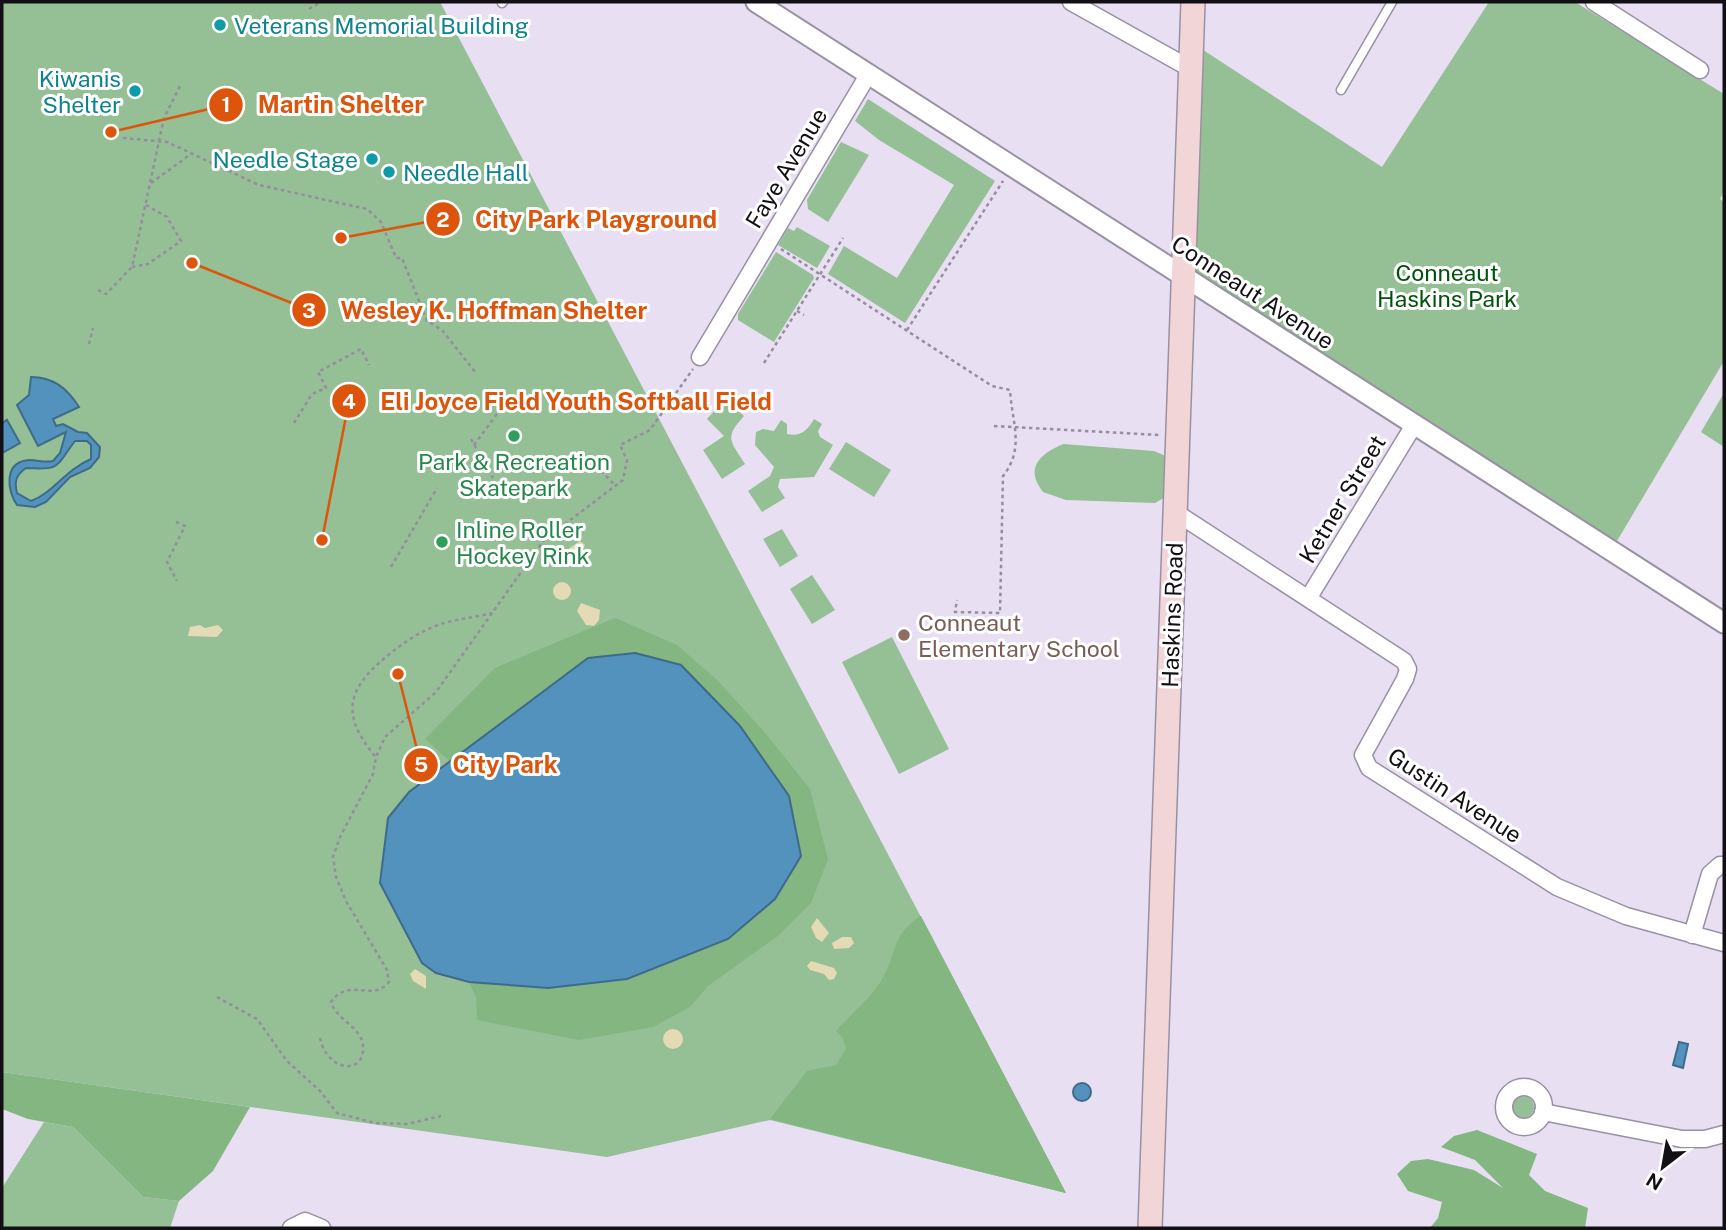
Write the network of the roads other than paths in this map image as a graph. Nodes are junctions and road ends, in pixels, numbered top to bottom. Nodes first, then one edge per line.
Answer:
1 (756, 2) edge
2 (1071, 2) edge
3 (1193, 2) edge
4 (1392, 2) edge
5 (1594, 2) edge
6 (1191, 69) junction
7 (1700, 70) dead end
8 (869, 75) junction
9 (1341, 90) dead end
10 (1184, 276) junction
11 (701, 357) road end
12 (1414, 425) junction
13 (1175, 512) junction
14 (1309, 597) junction
15 (1724, 623) edge
16 (1724, 865) edge
17 (1692, 935) junction
18 (1724, 943) edge
19 (1543, 1112) dead end
20 (1724, 1134) edge
21 (291, 1228) edge
22 (322, 1228) edge
23 (1150, 1228) edge

1 - 8 street, Conneaut Avenue
2 - 6 street
3 - 6 main road, Haskins Road
4 - 9 lane
5 - 7 street
6 - 10 main road, Haskins Road
8 - 10 street, Conneaut Avenue
8 - 11 street, Faye Avenue
10 - 12 street, Conneaut Avenue
10 - 13 main road, Haskins Road
12 - 14 street, Ketner Street
12 - 15 street, Conneaut Avenue
13 - 14 street, Gustin Avenue
13 - 23 main road, Haskins Road
14 - 17 street, Gustin Avenue
16 - 17 street
17 - 18 street, Gustin Avenue
19 - 20 street
21 - 22 street

